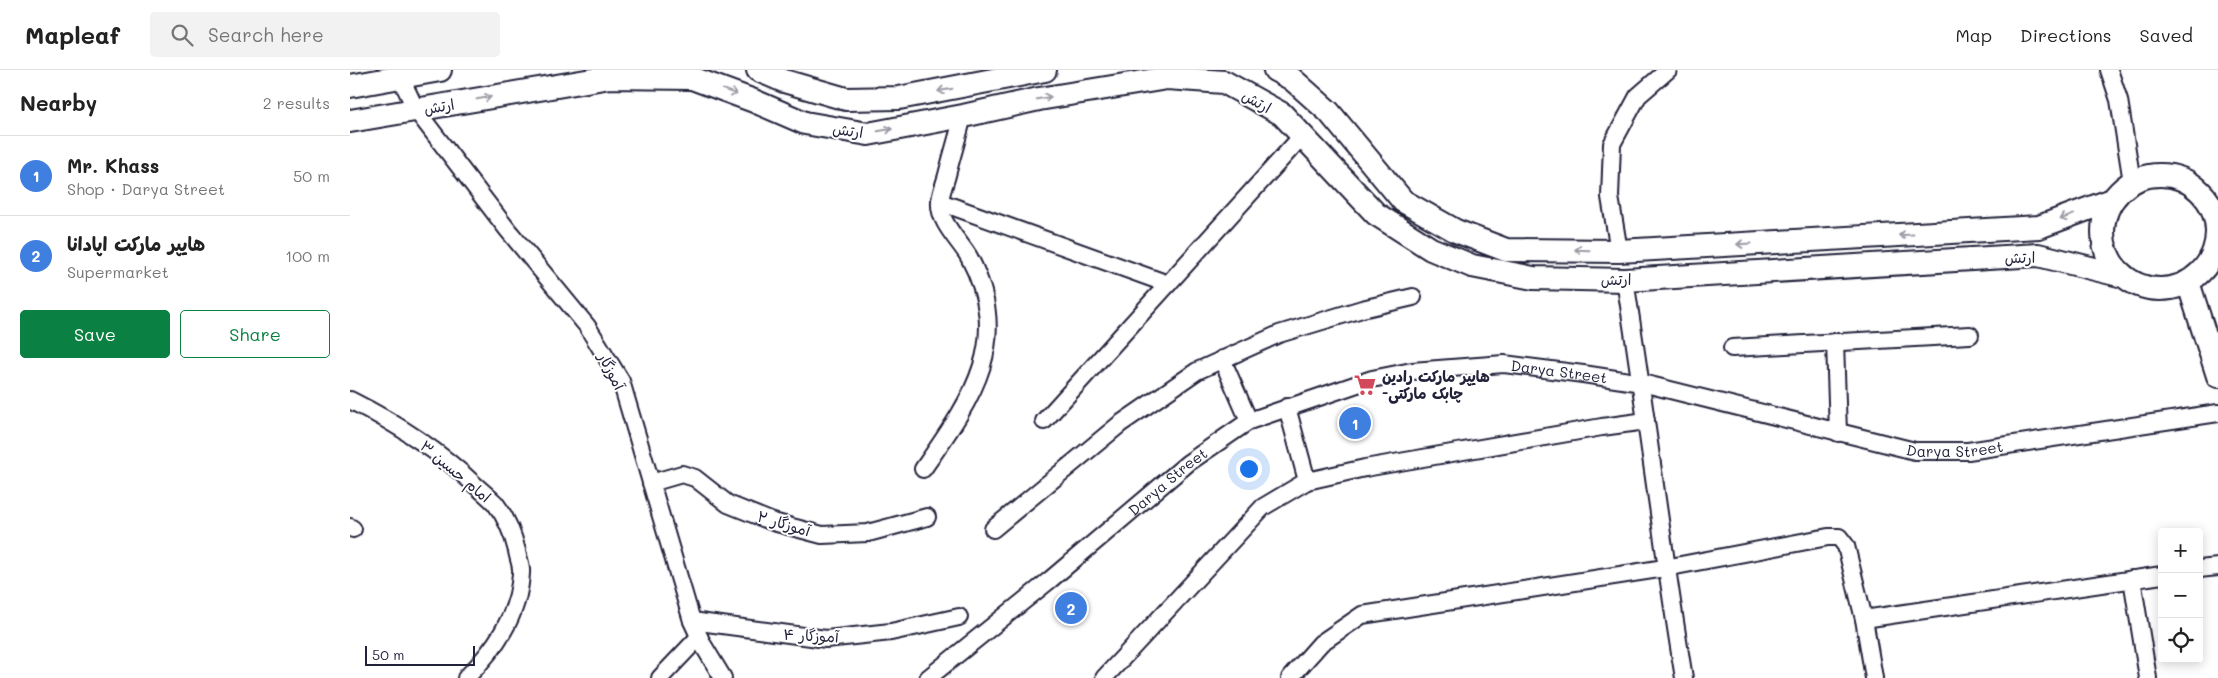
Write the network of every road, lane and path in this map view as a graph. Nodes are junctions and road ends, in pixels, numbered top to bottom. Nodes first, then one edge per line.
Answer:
1 (440, 70) edge
2 (758, 70) edge
3 (1045, 70) edge
4 (1275, 70) edge
5 (1668, 70) edge
6 (2109, 70) edge
7 (398, 74) edge
8 (350, 86) edge
9 (416, 110) junction
10 (963, 116) junction
11 (350, 121) edge
12 (1302, 136) junction
13 (2132, 182) junction
14 (2112, 200) junction
15 (940, 202) junction
16 (1619, 251) junction
17 (2123, 276) junction
18 (1624, 280) junction
19 (2188, 282) junction
20 (1168, 284) junction
21 (1413, 297) dead end
22 (1970, 335) dead end
23 (1835, 342) junction
24 (1732, 348) dead end
25 (1222, 359) junction
26 (2218, 376) edge
27 (1642, 383) junction
28 (350, 400) edge
29 (1288, 406) junction
30 (2218, 413) edge
31 (1044, 421) dead end
32 (1249, 421) junction
33 (1646, 421) junction
34 (1838, 433) junction
35 (923, 469) dead end
36 (1307, 481) junction
37 (651, 483) junction
38 (927, 517) dead end
39 (993, 528) dead end
40 (2218, 567) edge
41 (1665, 568) junction
42 (2203, 569) edge
43 (2158, 576) edge
44 (2132, 579) junction
45 (959, 617) dead end
46 (1864, 619) junction
47 (692, 621) junction
48 (699, 637) junction
49 (466, 678) edge
50 (660, 678) edge
51 (723, 678) edge
52 (928, 678) edge
53 (1104, 678) edge
54 (1290, 678) edge
55 (1684, 678) edge
56 (1874, 678) edge
57 (2148, 678) edge

1 - 7 main road
3 -> 2 main road, ارتش
16 -> 4 main road, ارتش
5 - 16 street
6 - 13 street
7 - 8 main road
7 - 9 street, آموزگار
9 -> 10 main road, ارتش
9 - 11 main road, ارتش
9 - 37 street, آموزگار
10 -> 12 main road, ارتش
10 - 15 street
12 - 18 main road, ارتش
12 - 20 street
13 - 14 main road
13 - 19 main road
14 -> 16 main road, ارتش
14 - 17 main road
15 - 20 street
15 - 35 street
17 - 18 main road, ارتش
17 - 19 main road
18 - 27 street
19 - 26 main road
20 - 31 street
21 - 25 street
22 - 23 street
23 - 24 street
23 - 34 street
25 - 32 street
25 - 39 street
27 - 29 street, Darya Street
27 - 33 street
27 - 34 street, Darya Street
28 - 49 street, امام حسین ۳
29 - 32 street, Darya Street
29 - 36 street
30 - 34 street, Darya Street
32 - 52 street, Darya Street
33 - 36 street
33 - 41 street
36 - 53 street
37 - 38 street, آموزگار ۲
37 - 47 street, آموزگار
40 - 42 street
41 - 46 street
41 - 54 street
41 - 55 street
43 - 44 street
44 - 46 street
44 - 57 street
45 - 47 street, آموزگار ۴
46 - 56 street
47 - 48 street, آموزگار
48 - 50 street
48 - 51 street, آموزگار

